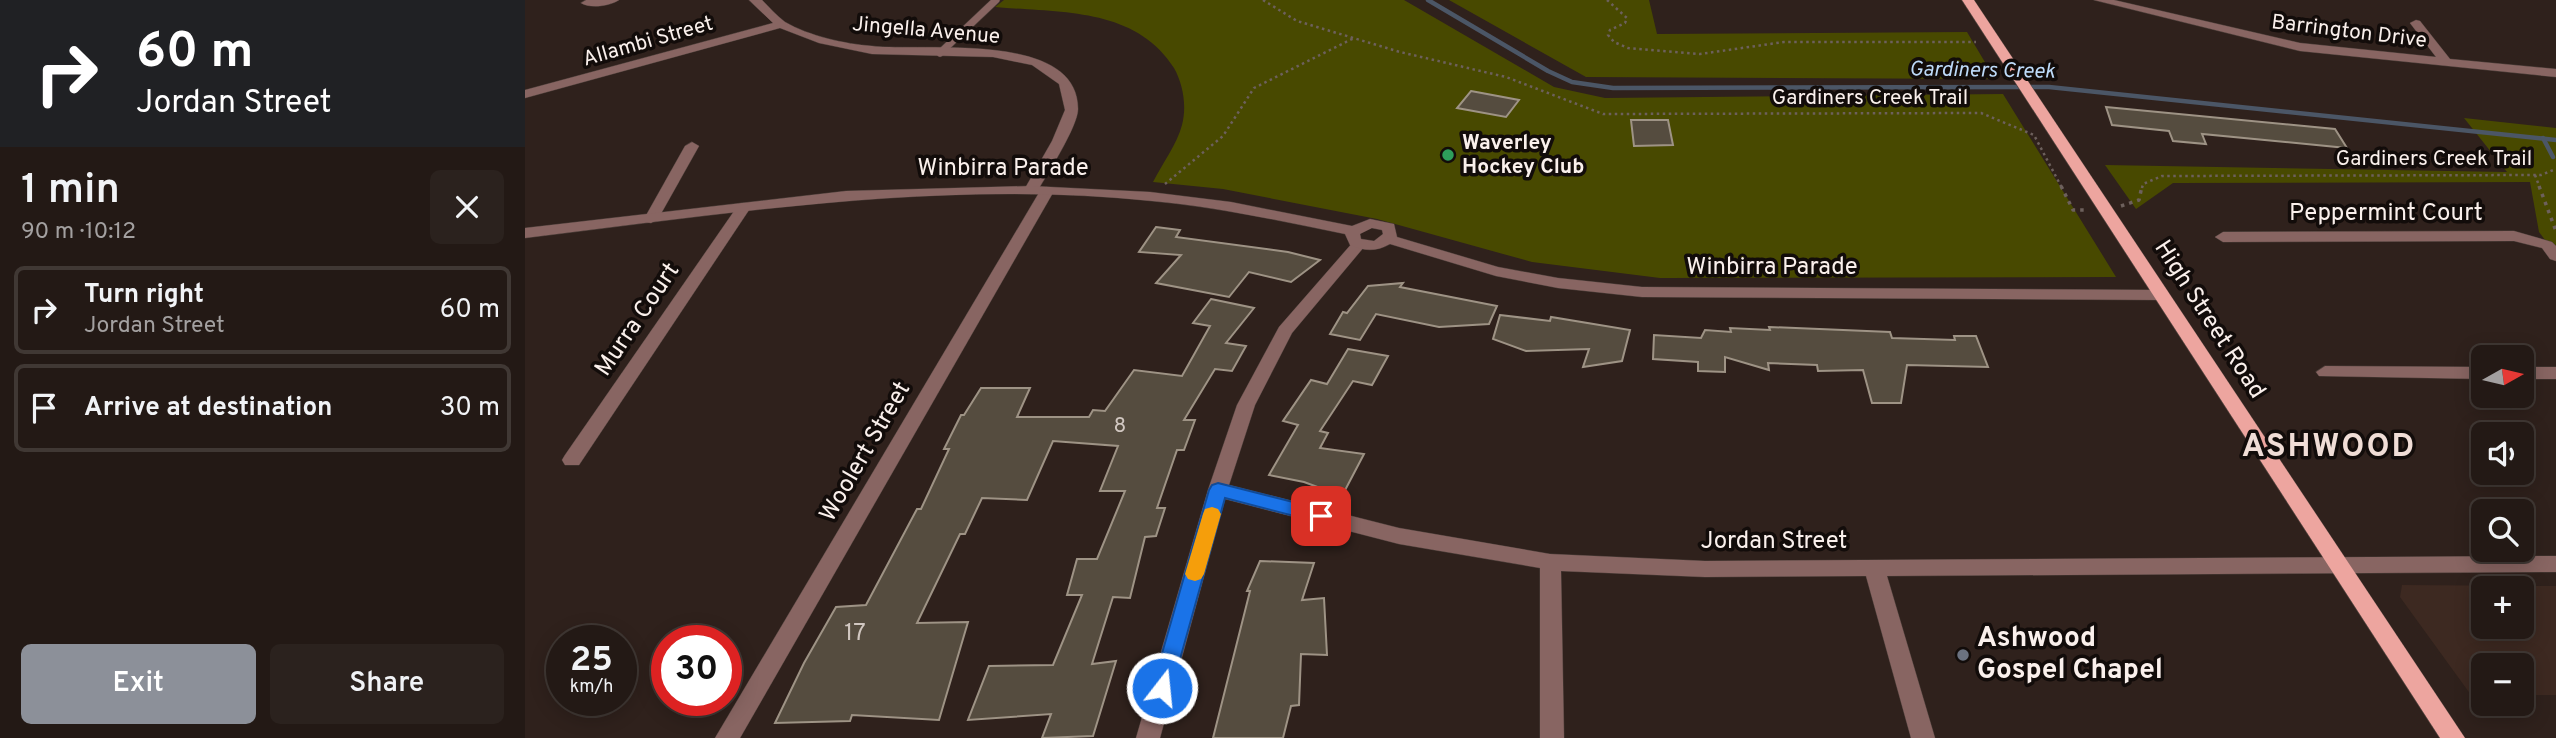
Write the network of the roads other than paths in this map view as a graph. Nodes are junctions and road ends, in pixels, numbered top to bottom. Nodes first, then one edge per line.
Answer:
1 (613, 0) edge
2 (755, 0) edge
3 (996, 0) edge
4 (1968, 0) edge
5 (2100, 0) edge
6 (2160, 0) edge
7 (587, 4) dead end
8 (2149, 10) junction
9 (2416, 23) dead end
10 (781, 24) junction
11 (940, 53) junction
12 (2447, 63) junction
13 (2556, 74) edge
14 (525, 94) edge
15 (692, 146) dead end
16 (1039, 191) junction
17 (744, 206) junction
18 (651, 219) junction
19 (525, 233) edge
20 (1357, 237) junction
21 (2223, 237) dead end
22 (1388, 239) junction
23 (525, 244) edge
24 (2553, 244) edge
25 (2161, 295) junction
26 (2325, 372) dead end
27 (2471, 373) edge
28 (2534, 373) edge
29 (2556, 373) edge
30 (572, 460) dead end
31 (1218, 490) junction
32 (1550, 562) junction
33 (2556, 564) edge
34 (2339, 565) junction
35 (1874, 568) junction
36 (727, 738) edge
37 (1148, 738) edge
38 (1552, 738) edge
39 (1923, 738) edge
40 (2453, 738) edge

1 - 7 street
2 - 10 street, Jingella Avenue
3 - 11 lane
4 - 25 main road, High Street Road
5 - 8 street, Barrington Drive
6 - 8 street
8 - 12 street, Barrington Drive
9 - 12 street
10 - 11 street, Jingella Avenue
10 - 14 street, Allambi Street
11 - 16 street, Jingella Avenue
12 - 13 street, Barrington Drive
15 - 18 street
16 - 17 street, Winbirra Parade
16 - 20 street, Winbirra Parade
16 - 36 street, Woolert Street
17 - 18 street, Winbirra Parade
17 - 30 street, Murra Court
18 - 19 street, Winbirra Parade
18 - 23 street, Winbirra Parade
20 - 22 street
20 - 22 street
20 - 31 street
21 - 24 street, Peppermint Court
22 - 25 street, Winbirra Parade
25 - 34 main road, High Street Road
26 - 27 street
28 - 29 street
31 - 32 street, Jordan Street
31 - 37 street
32 - 35 street, Jordan Street
32 - 38 street
33 - 34 street, Jordan Street
34 - 35 street, Jordan Street
34 - 40 main road, High Street Road
35 - 39 street

